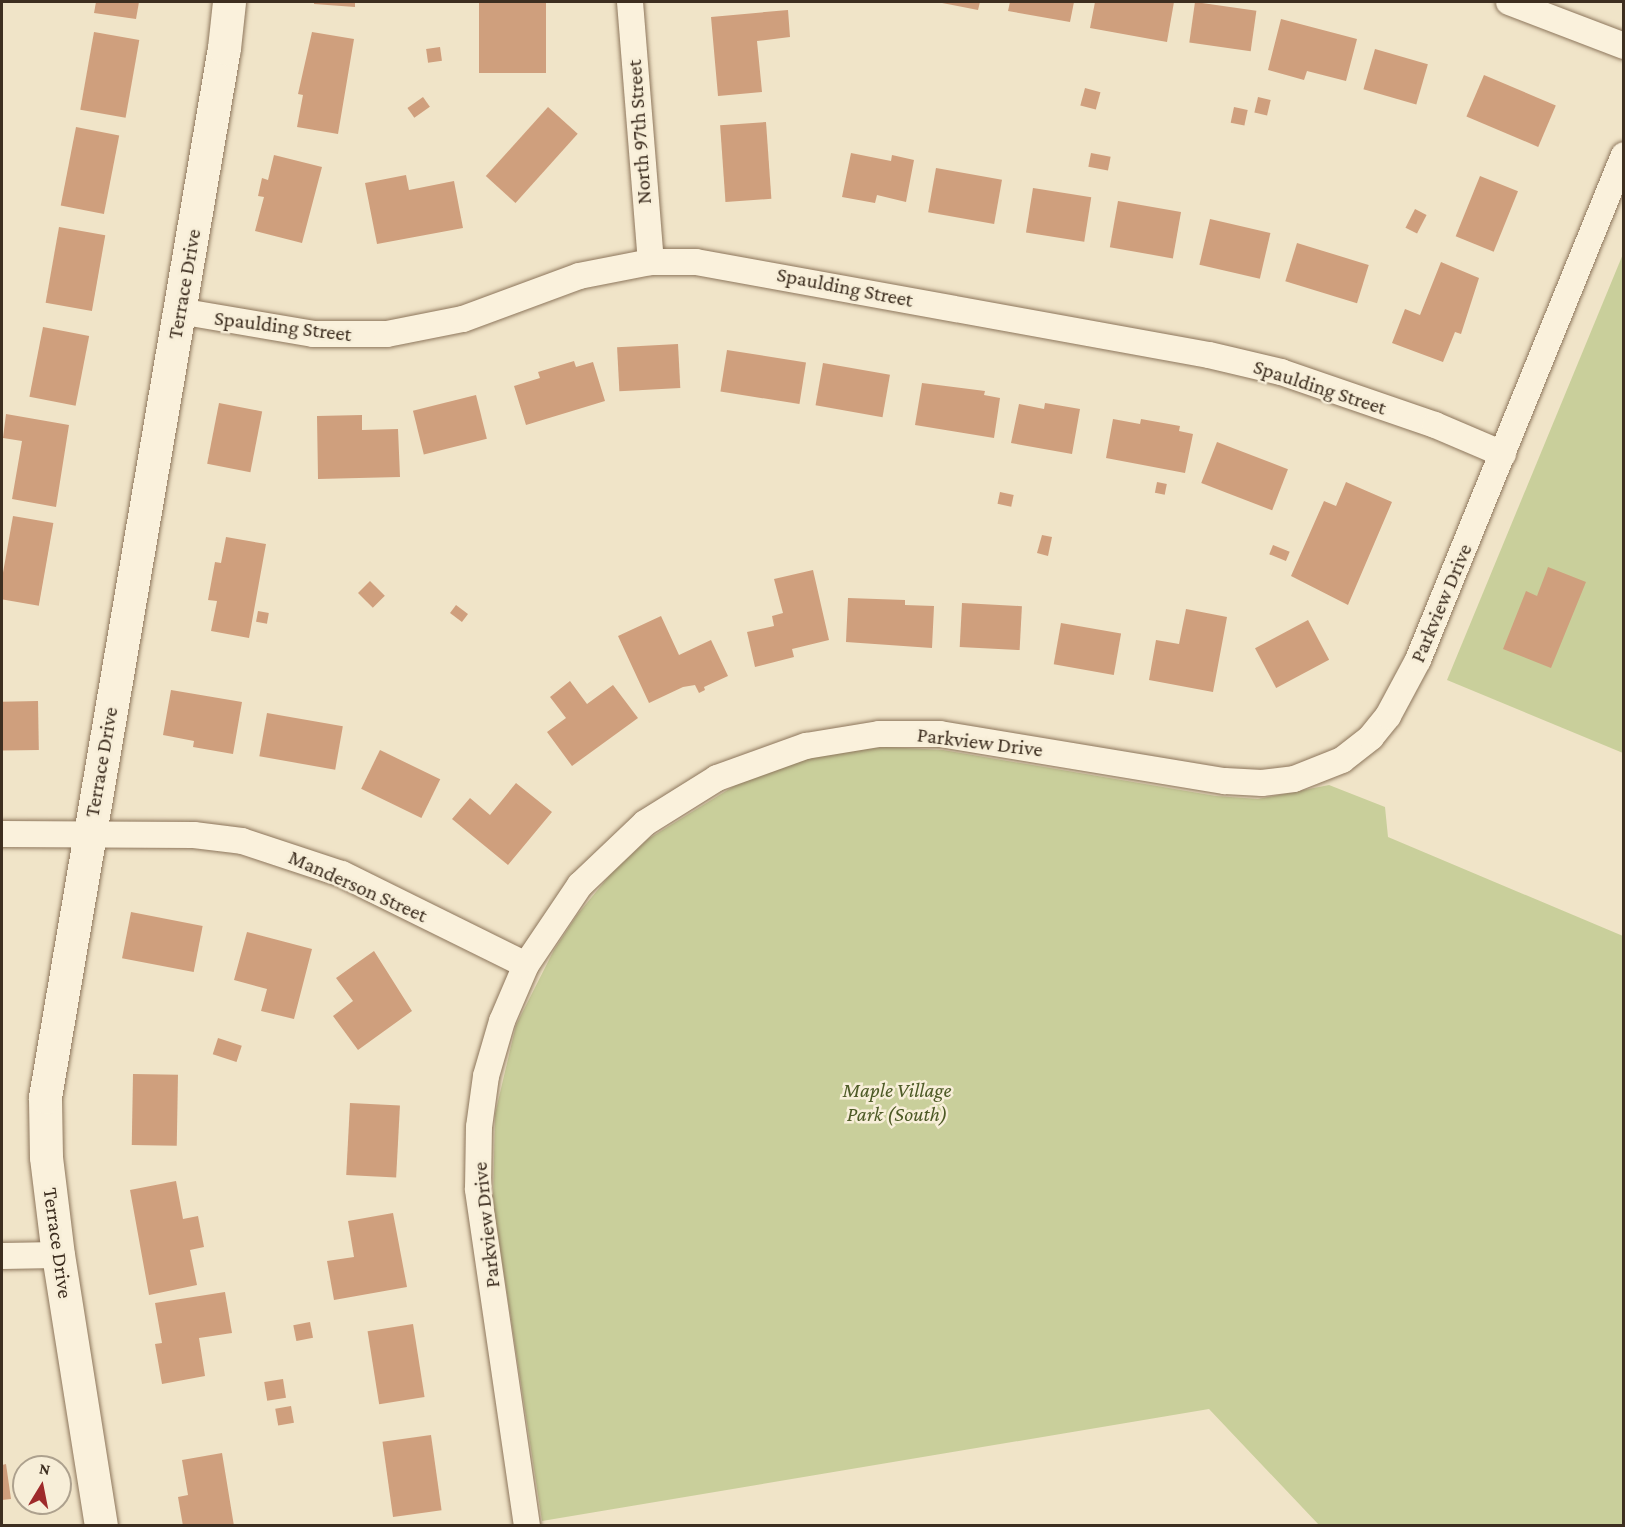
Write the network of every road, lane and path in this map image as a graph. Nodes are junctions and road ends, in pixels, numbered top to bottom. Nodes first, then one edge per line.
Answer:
1 (229, 2) edge
2 (630, 2) edge
3 (1509, 2) edge
4 (1623, 46) edge
5 (1623, 155) edge
6 (651, 262) junction
7 (179, 311) junction
8 (1503, 454) junction
9 (88, 832) junction
10 (2, 834) edge
11 (526, 965) junction
12 (58, 1255) junction
13 (2, 1256) edge
14 (101, 1526) edge
15 (527, 1526) edge

1 - 7 street, Terrace Drive
2 - 6 street, North 97th Street
3 - 4 street
5 - 8 street, Parkview Drive
6 - 7 street, Spaulding Street
6 - 8 street, Spaulding Street
7 - 9 street, Terrace Drive
8 - 11 street, Parkview Drive
9 - 10 street, Manderson Street
9 - 11 street, Manderson Street
9 - 12 street, Terrace Drive
11 - 15 street, Parkview Drive
12 - 13 street
12 - 14 street, Terrace Drive

